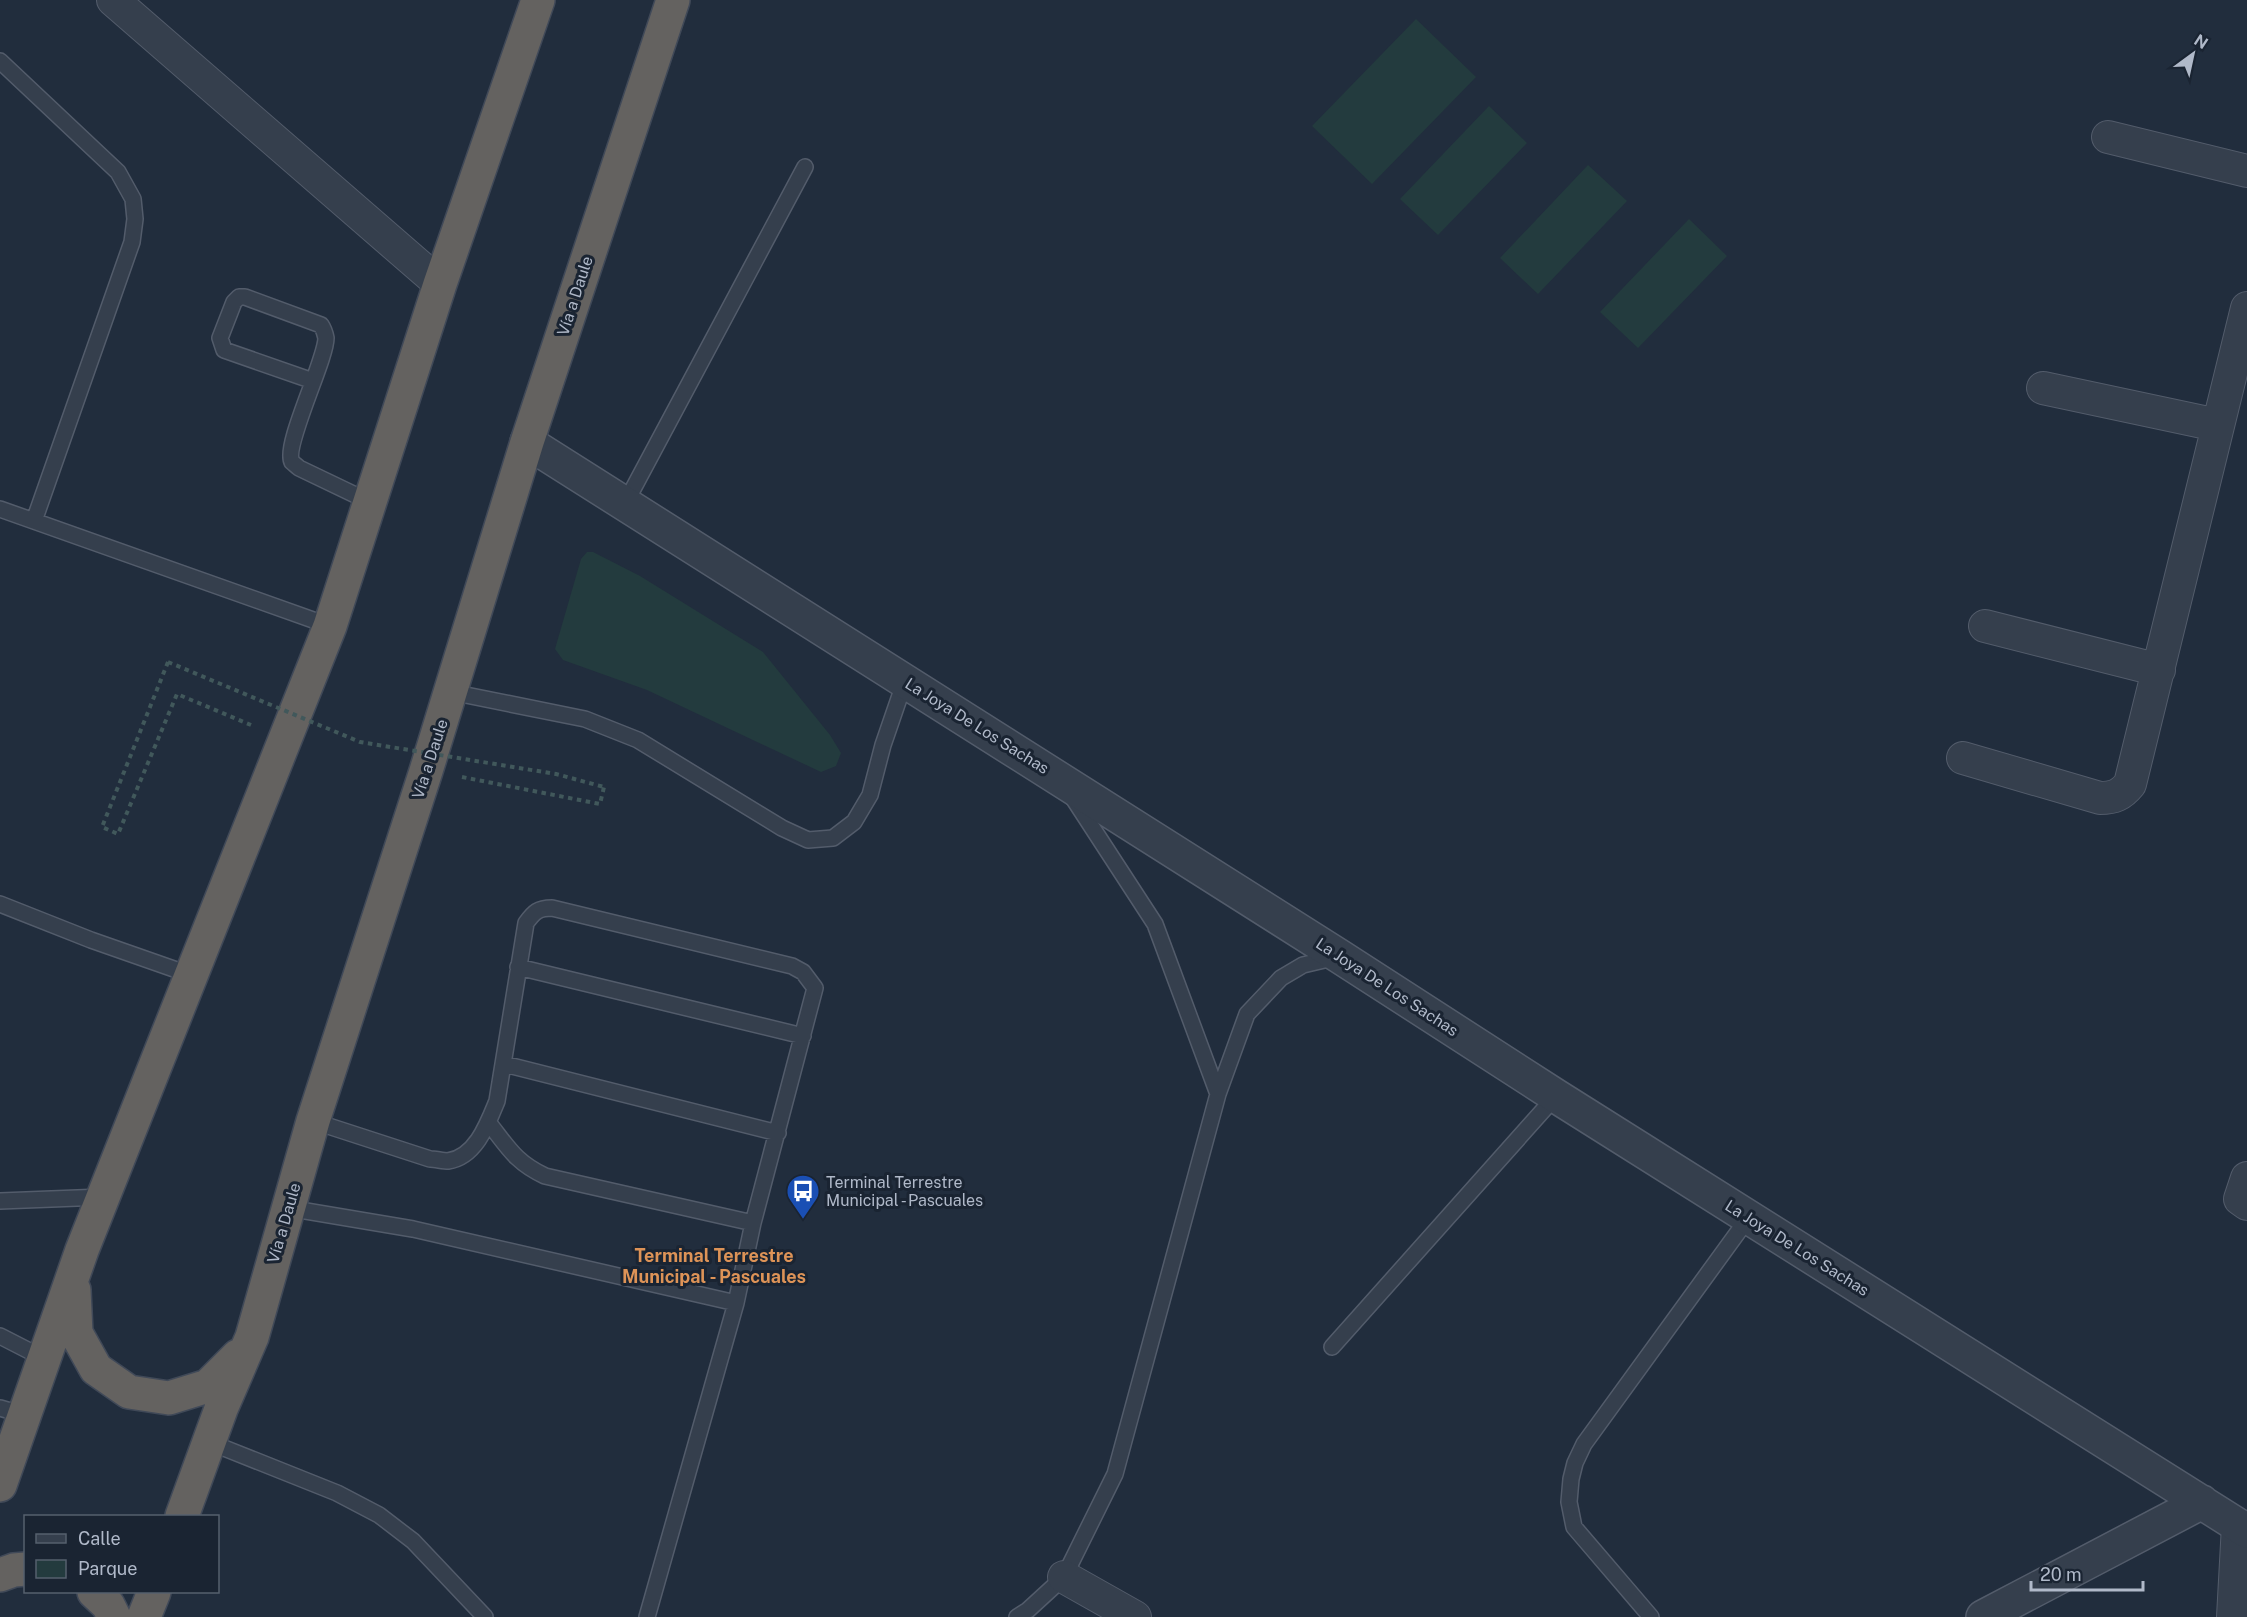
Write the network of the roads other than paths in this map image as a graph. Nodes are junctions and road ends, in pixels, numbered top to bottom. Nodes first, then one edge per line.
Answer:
1 (113, 0) edge
2 (538, 0) edge
3 (673, 0) edge
4 (0, 61) edge
5 (2108, 137) dead end
6 (806, 167) dead end
7 (2247, 171) edge
8 (440, 284) junction
9 (2247, 308) edge
10 (313, 381) junction
11 (2043, 388) dead end
12 (2217, 425) junction
13 (527, 441) junction
14 (370, 502) junction
15 (626, 502) junction
16 (0, 509) edge
17 (34, 521) junction
18 (330, 626) junction
19 (1985, 626) dead end
20 (2159, 670) junction
21 (905, 681) junction
22 (451, 692) junction
23 (1963, 758) dead end
24 (1060, 778) junction
25 (0, 904) edge
26 (1339, 956) junction
27 (518, 967) junction
28 (191, 975) junction
29 (803, 1036) junction
30 (504, 1064) junction
31 (1218, 1094) junction
32 (1556, 1096) junction
33 (313, 1121) junction
34 (488, 1122) junction
35 (778, 1133) junction
36 (2247, 1178) edge
37 (103, 1197) junction
38 (0, 1201) edge
39 (2247, 1204) edge
40 (288, 1208) junction
41 (1749, 1217) junction
42 (753, 1223) junction
43 (82, 1250) junction
44 (736, 1303) junction
45 (0, 1336) edge
46 (252, 1337) junction
47 (1332, 1347) dead end
48 (43, 1358) junction
49 (12, 1411) edge
50 (209, 1442) junction
51 (0, 1485) edge
52 (2202, 1502) junction
53 (182, 1515) edge
54 (2242, 1528) edge
55 (24, 1569) edge
56 (0, 1575) edge
57 (1064, 1577) junction
58 (95, 1593) edge
59 (154, 1593) edge
60 (114, 1617) edge
61 (144, 1617) edge
62 (485, 1617) edge
63 (647, 1617) edge
64 (1017, 1617) edge
65 (1135, 1617) edge
66 (1651, 1617) edge
67 (1983, 1617) edge
68 (2233, 1617) edge

1 - 8 street
2 - 8 highway
3 - 13 highway, Vía a Daule
4 - 17 lane
5 - 7 street
6 - 15 lane
8 - 14 highway
9 - 12 street
10 - 10 lane
10 - 14 lane
11 - 12 street
12 - 20 street
13 - 15 street, La Joya De Los Sachas
13 - 22 highway, Vía a Daule
14 - 18 highway
15 - 21 street, La Joya De Los Sachas
16 - 17 lane
17 - 18 lane
18 - 28 highway
19 - 20 street
20 - 23 street
21 - 22 lane
21 - 24 street, La Joya De Los Sachas
22 - 33 highway, Vía a Daule
24 - 26 street, La Joya De Los Sachas
24 - 31 lane
25 - 28 lane
26 - 31 lane
26 - 32 street, La Joya De Los Sachas
27 - 29 lane
27 - 29 lane
27 - 30 lane
28 - 37 highway
29 - 35 lane
30 - 34 lane
30 - 35 lane
31 - 57 lane
32 - 41 street, La Joya De Los Sachas
32 - 47 lane
33 - 34 lane
33 - 40 highway, Vía a Daule
34 - 42 lane
35 - 42 lane
36 - 39 street
37 - 38 lane
37 - 43 highway
40 - 44 lane
40 - 46 highway, Vía a Daule
41 - 52 street, La Joya De Los Sachas
41 - 66 lane
42 - 44 lane
43 - 46 highway
43 - 48 highway
44 - 63 lane
45 - 48 lane
46 - 50 highway, Vía a Daule
48 - 49 highway
49 - 51 highway
50 - 53 highway, Vía a Daule
50 - 62 lane
52 - 54 street, La Joya De Los Sachas
52 - 67 street
54 - 68 street
55 - 56 highway
57 - 64 lane
57 - 65 street
58 - 60 highway
59 - 61 highway

